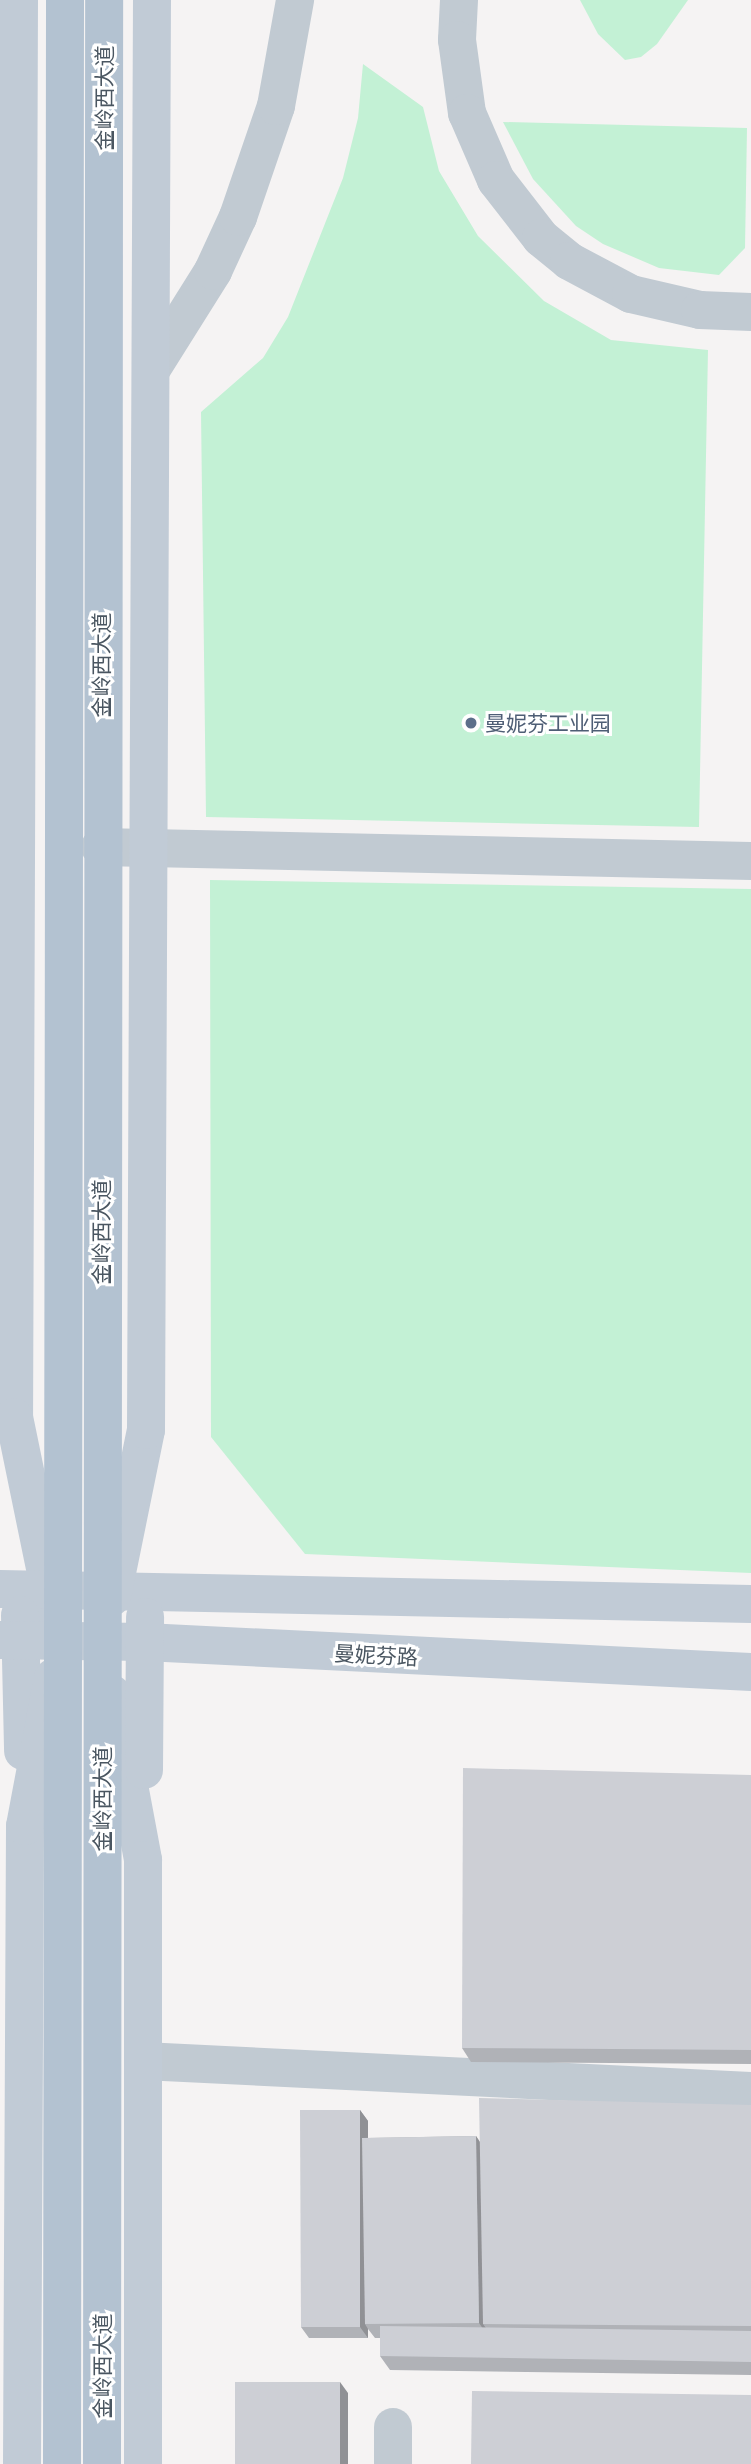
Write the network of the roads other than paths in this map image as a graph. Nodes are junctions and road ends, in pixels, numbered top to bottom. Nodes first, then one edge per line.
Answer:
1 (19, 0) edge
2 (65, 0) edge
3 (104, 0) edge
4 (152, 0) edge
5 (295, 0) edge
6 (459, 0) edge
7 (751, 312) edge
8 (150, 370) junction
9 (100, 847) junction
10 (148, 849) junction
11 (751, 861) edge
12 (8, 888) edge
13 (32, 1590) edge
14 (120, 1592) junction
15 (751, 1604) edge
16 (10, 1640) edge
17 (60, 1640) junction
18 (102, 1642) junction
19 (145, 1642) junction
20 (751, 1672) edge
21 (25, 1826) junction
22 (143, 1860) junction
23 (143, 2061) junction
24 (751, 2091) edge
25 (11, 2290) edge
26 (393, 2427) dead end
27 (22, 2464) edge
28 (62, 2464) edge
29 (102, 2464) edge
30 (143, 2464) edge
31 (393, 2464) edge

1 - 12 street
2 - 13 main road, 金岭西大道
3 - 9 main road, 金岭西大道
4 - 8 street
5 - 8 street
6 - 7 street
8 - 10 street
9 - 10 street
9 - 14 main road, 金岭西大道
10 - 11 street
10 - 14 street
12 - 13 street
13 - 14 street
13 - 16 street
13 - 17 main road, 金岭西大道
14 - 15 street
14 - 18 main road, 金岭西大道
14 - 19 street
16 - 17 street, 曼妮芬路
16 - 21 street
17 - 18 street, 曼妮芬路
17 - 21 street
17 - 28 main road, 金岭西大道
18 - 19 street, 曼妮芬路
18 - 22 street
18 - 29 main road, 金岭西大道
19 - 20 street, 曼妮芬路
19 - 22 street
21 - 25 street
22 - 23 street
23 - 24 street
23 - 30 street
25 - 27 street
26 - 31 street

